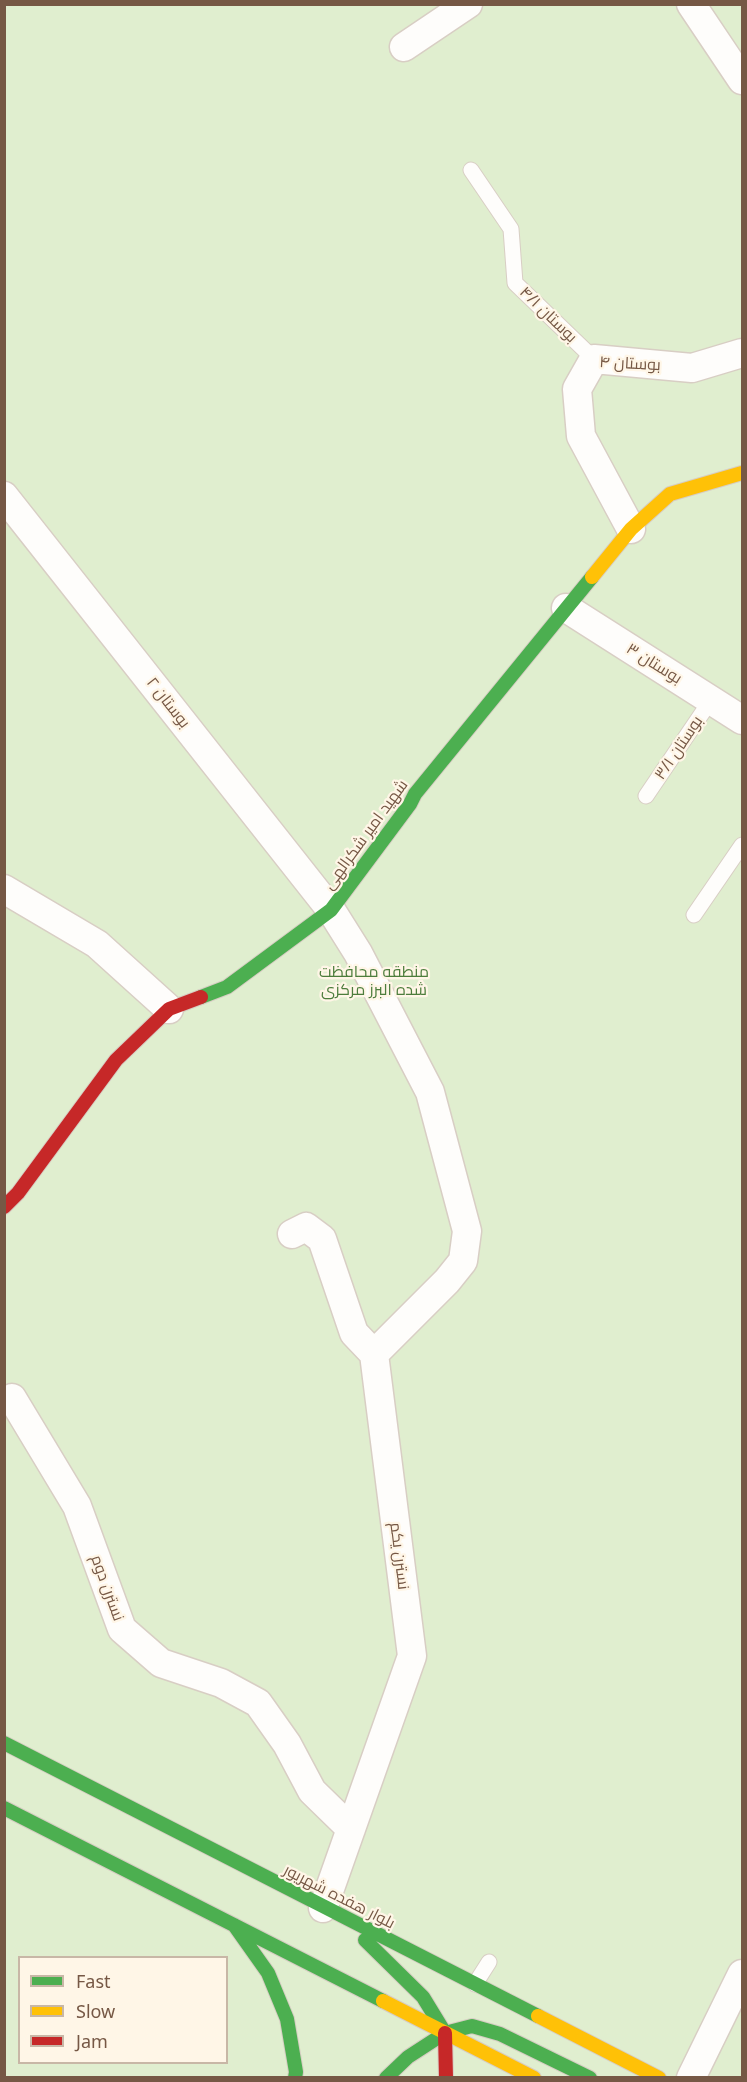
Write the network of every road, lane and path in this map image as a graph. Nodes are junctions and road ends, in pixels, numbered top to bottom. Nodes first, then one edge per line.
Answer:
1 (468, 4) edge
2 (693, 5) edge
3 (404, 47) dead end
4 (742, 80) edge
5 (471, 170) dead end
6 (742, 353) edge
7 (594, 359) junction
8 (742, 473) edge
9 (4, 496) edge
10 (631, 529) junction
11 (566, 608) junction
12 (711, 700) junction
13 (742, 720) edge
14 (646, 796) dead end
15 (742, 845) edge
16 (4, 889) edge
17 (331, 910) junction
18 (694, 915) dead end
19 (169, 1009) junction
20 (4, 1207) edge
21 (292, 1234) dead end
22 (374, 1354) junction
23 (12, 1398) dead end
24 (4, 1743) edge
25 (4, 1808) edge
26 (351, 1829) junction
27 (323, 1908) junction
28 (234, 1925) junction
29 (489, 1962) dead end
30 (742, 1974) edge
31 (475, 1984) junction
32 (445, 2033) junction
33 (295, 2078) edge
34 (386, 2078) edge
35 (446, 2078) edge
36 (534, 2078) edge
37 (590, 2078) edge
38 (659, 2078) edge
39 (691, 2078) edge

1 - 3 street
2 - 4 street
5 - 7 lane, بوستان ۴/۱
6 - 7 street, بوستان ۴
7 - 10 street, بوستان ۴
8 - 10 main road, شهید امیر شکرالهی
9 - 17 street, بوستان ۲
10 - 11 main road, شهید امیر شکرالهی
11 - 12 street, بوستان ۳
11 - 17 main road, شهید امیر شکرالهی
12 - 13 street, بوستان ۳
12 - 14 lane, بوستان ۳/۱
15 - 18 lane
16 - 19 street
17 - 19 main road, شهید امیر شکرالهی
17 - 22 street, بوستان ۲
19 - 20 main road, شهید امیر شکرالهی
21 - 22 street
22 - 26 street, نسترن یکم
23 - 26 street, نسترن دوم
24 - 27 main road, بلوار هفده شهریور
25 - 28 main road
26 - 27 street, نسترن یکم
27 - 31 main road, بلوار هفده شهریور
27 - 32 main road
28 - 32 main road
28 - 33 main road
29 - 31 lane
30 - 39 street
31 - 38 main road, بلوار هفده شهریور
32 - 34 main road
32 - 35 main road
32 - 36 main road
32 - 37 main road

